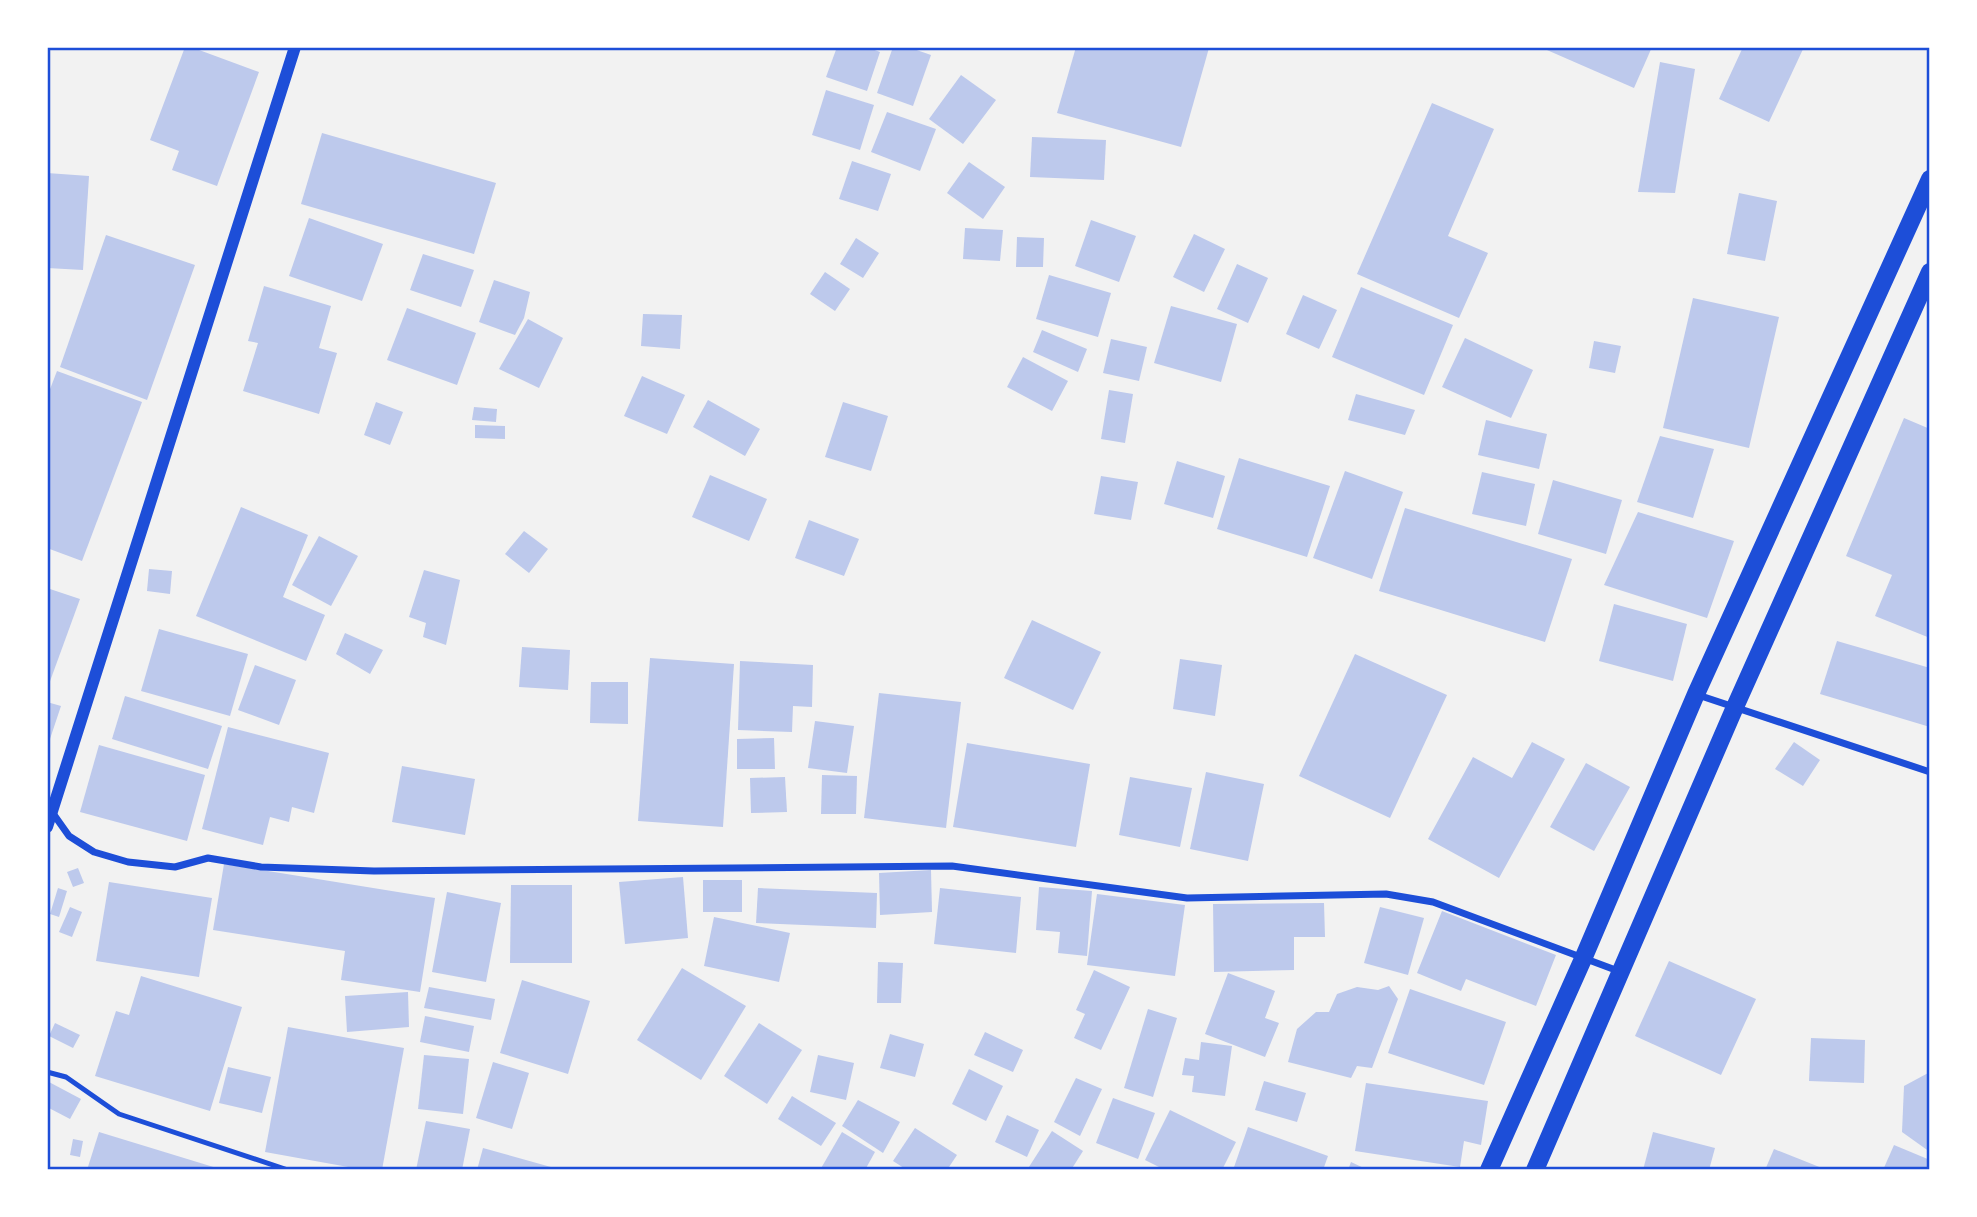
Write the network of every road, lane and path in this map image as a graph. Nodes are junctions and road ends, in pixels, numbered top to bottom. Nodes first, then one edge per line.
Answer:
1 (295, 47) edge
2 (1930, 179) edge
3 (1930, 272) edge
4 (1696, 694) junction
5 (1735, 707) junction
6 (1930, 772) edge
7 (50, 810) edge
8 (47, 827) edge
9 (1583, 959) junction
10 (1621, 972) junction
11 (47, 1072) edge
12 (288, 1170) edge
13 (1489, 1170) edge
14 (1535, 1170) edge

1 - 7 street
2 - 4 main road
3 - 5 main road
4 - 5 street
4 - 9 main road
5 - 6 street
5 - 10 main road
7 - 8 street
7 - 9 street
9 - 10 street
9 - 13 main road
10 - 14 main road
11 - 12 lane

